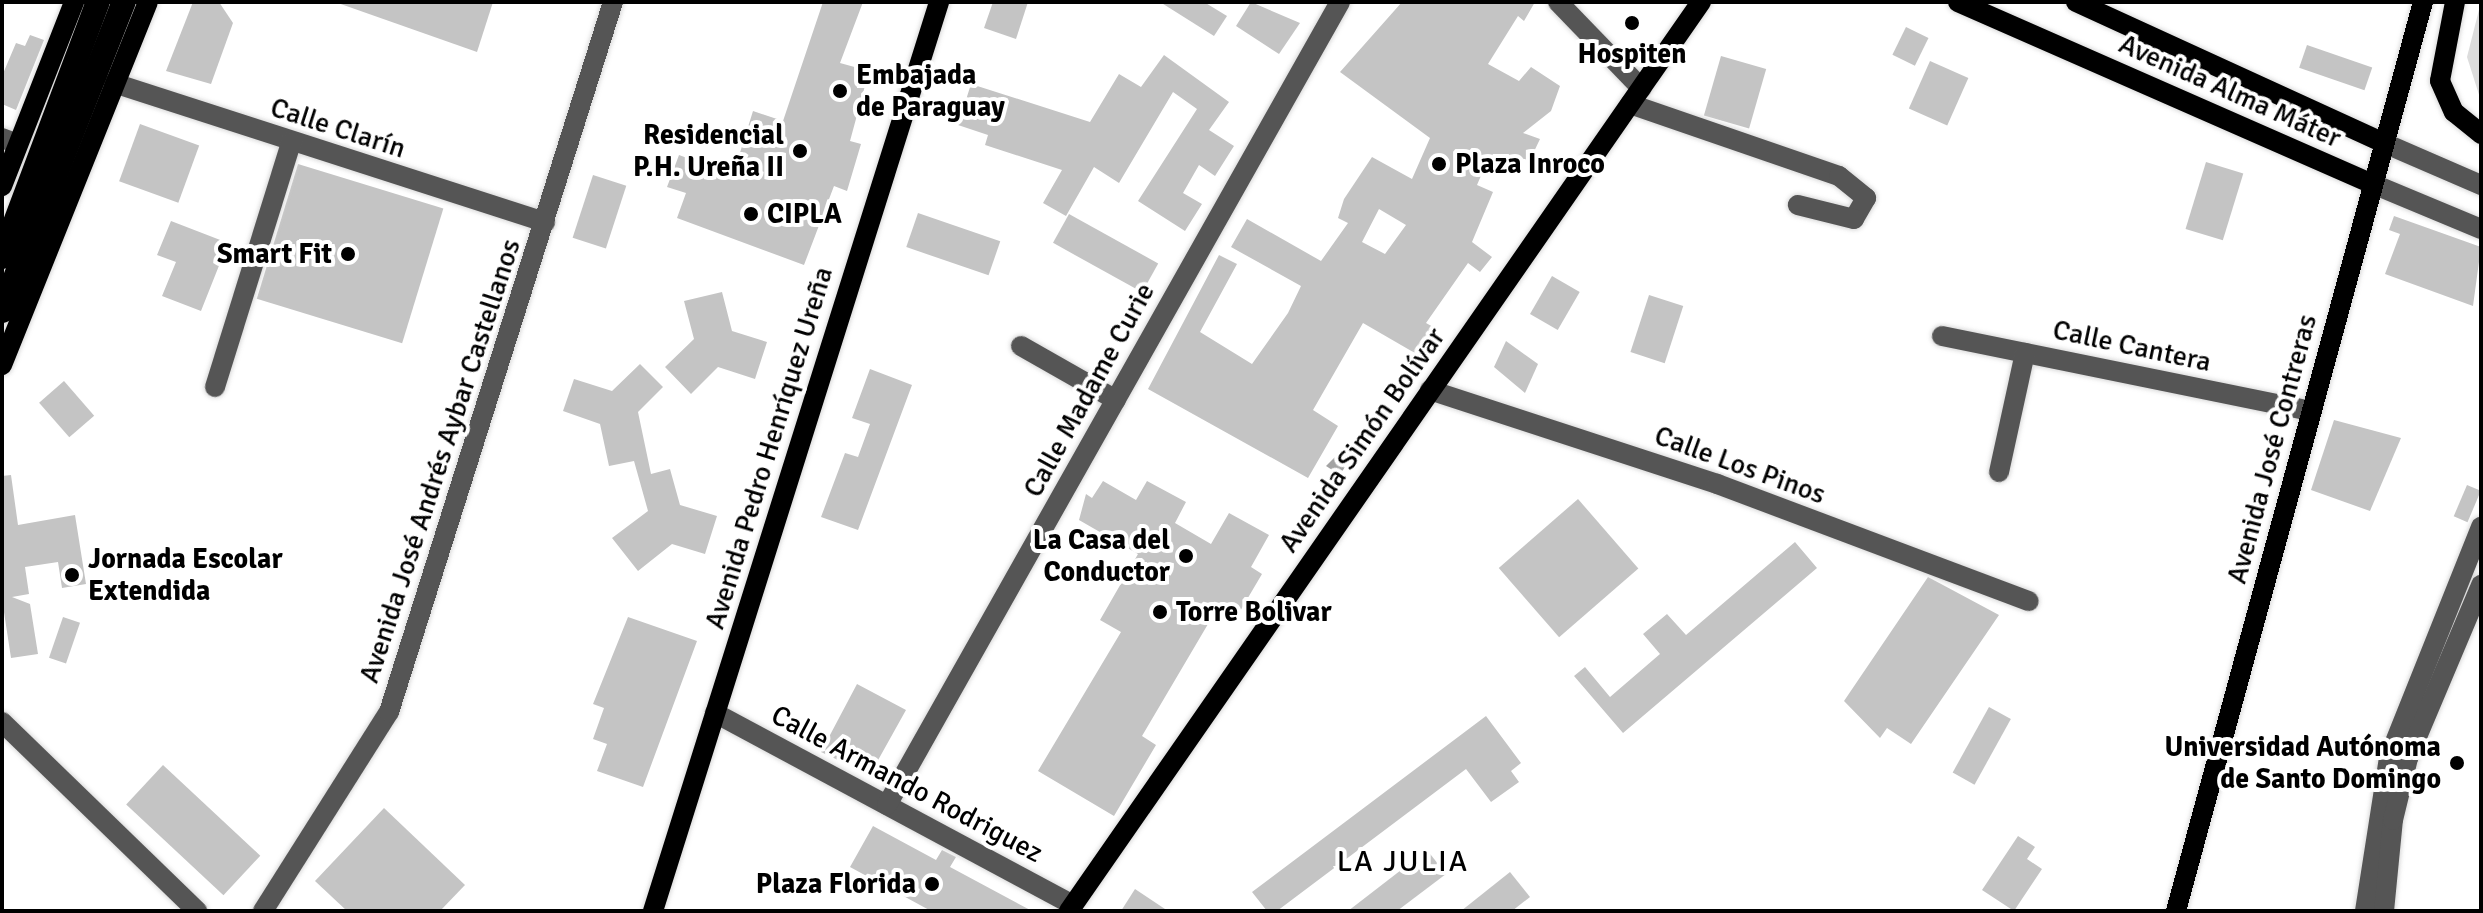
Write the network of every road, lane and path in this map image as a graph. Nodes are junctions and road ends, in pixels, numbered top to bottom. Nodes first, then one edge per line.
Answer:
1 (74, 2) edge
2 (98, 2) edge
3 (124, 2) edge
4 (148, 2) edge
5 (613, 2) edge
6 (939, 2) edge
7 (1340, 2) edge
8 (1558, 2) edge
9 (1701, 2) edge
10 (1958, 2) edge
11 (2076, 2) edge
12 (2423, 2) edge
13 (2455, 2) edge
14 (114, 83) junction
15 (1636, 96) junction
16 (2481, 134) edge
17 (10, 141) edge
18 (291, 143) junction
19 (2384, 143) junction
20 (47, 170) junction
21 (2373, 184) junction
22 (2481, 185) edge
23 (2, 186) edge
24 (1798, 205) dead end
25 (2, 221) edge
26 (545, 222) junction
27 (2481, 229) edge
28 (2, 257) edge
29 (27, 297) junction
30 (2, 311) edge
31 (1942, 336) dead end
32 (1021, 346) dead end
33 (2025, 353) junction
34 (2, 365) edge
35 (215, 387) dead end
36 (1430, 390) junction
37 (1116, 400) junction
38 (2311, 411) junction
39 (1999, 472) dead end
40 (2481, 527) edge
41 (2481, 585) edge
42 (2029, 601) dead end
43 (715, 713) junction
44 (2, 722) edge
45 (887, 805) junction
46 (1071, 908) edge
47 (197, 911) edge
48 (263, 911) edge
49 (653, 911) edge
50 (2176, 911) edge
51 (2365, 911) edge
52 (2384, 911) edge

1 - 17 main road
2 - 20 highway
3 - 20 highway
4 - 14 main road
5 - 26 street, Avenida José Andrés Aybar Castellanos
6 - 43 main road, Avenida Pedro Henríquez Ureña
7 - 37 street, Calle Madame Curie
8 - 15 street
9 - 15 main road, Avenida Simón Bolívar
10 - 21 main road, Avenida Alma Máter
11 - 19 main road, Avenida Alma Máter
12 - 19 main road, Avenida José Contreras
13 - 16 main road
14 - 18 street, Calle Clarín
14 - 29 main road
15 - 24 street
15 - 36 main road, Avenida Simón Bolívar
17 - 23 main road
18 - 26 street, Calle Clarín
18 - 35 street
19 - 21 main road, Avenida José Contreras
19 - 22 street, Avenida Alma Máter
20 - 25 highway
20 - 28 highway
20 - 29 highway
20 - 30 highway
21 - 27 street, Avenida Alma Máter
21 - 38 main road, Avenida José Contreras
26 - 48 street, Avenida José Andrés Aybar Castellanos
29 - 34 main road
31 - 33 street, Calle Cantera
32 - 37 street
33 - 38 street, Calle Cantera
33 - 39 street
36 - 42 street, Calle Los Pinos
36 - 46 main road, Avenida Simón Bolívar
37 - 45 street, Calle Madame Curie
38 - 50 main road, Avenida José Contreras
40 - 51 street
41 - 52 street
43 - 45 street, Calle Armando Rodriguez
43 - 49 main road, Avenida Pedro Henríquez Ureña
44 - 47 street
45 - 46 street, Calle Armando Rodriguez

